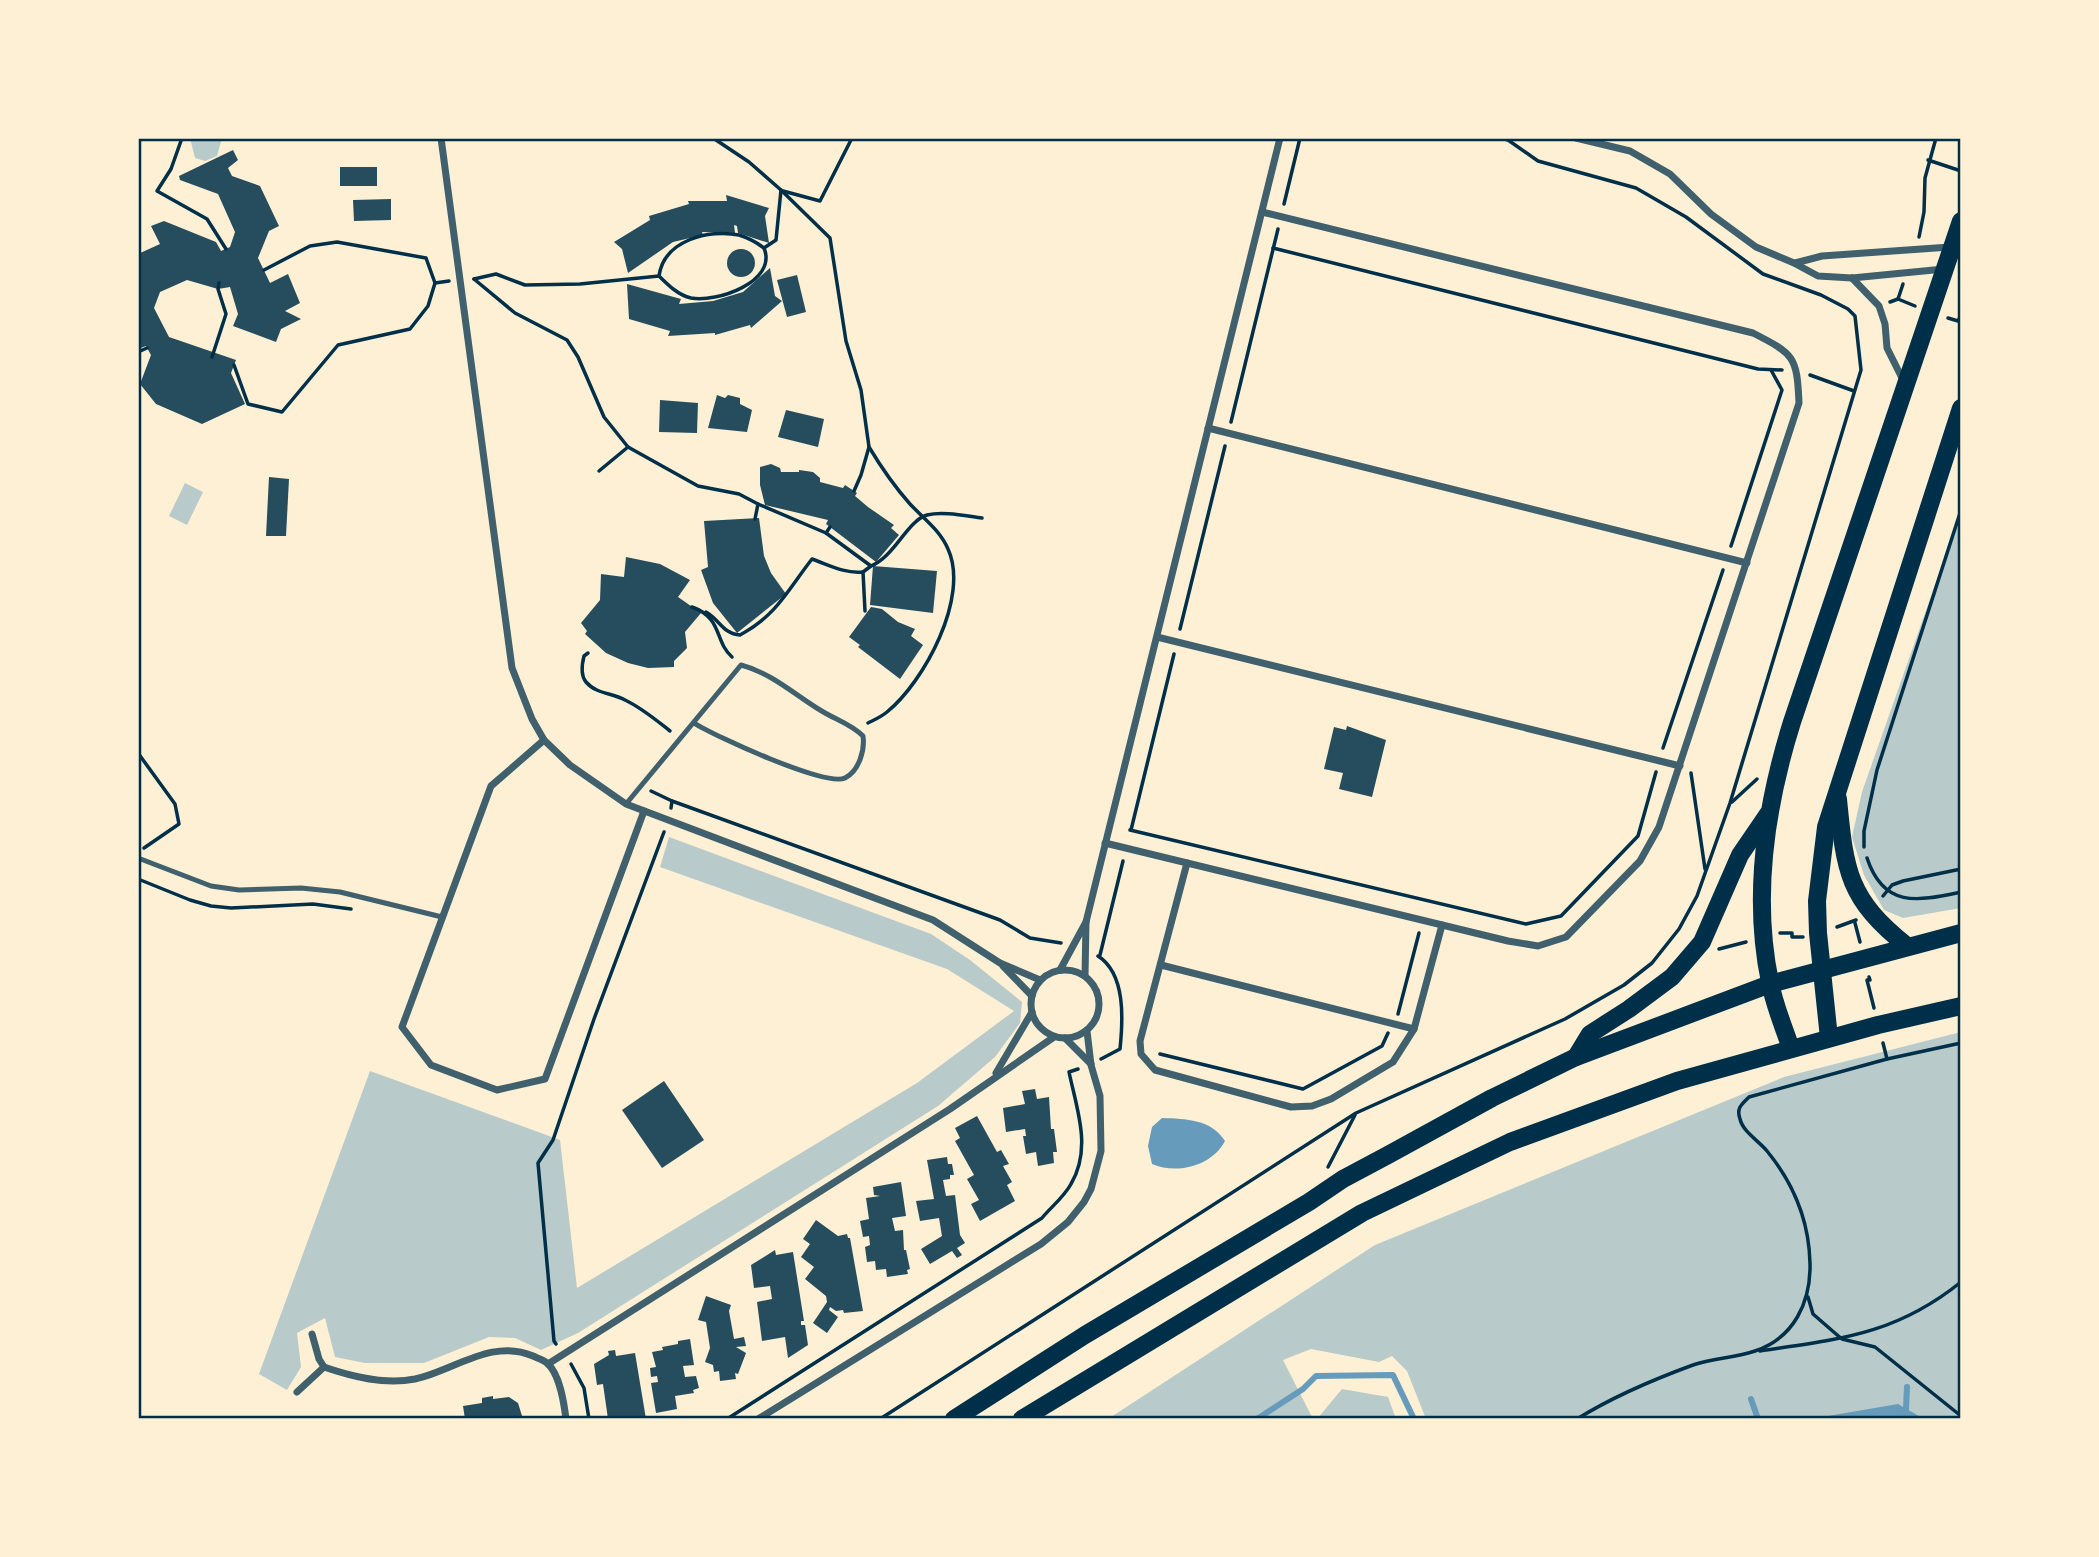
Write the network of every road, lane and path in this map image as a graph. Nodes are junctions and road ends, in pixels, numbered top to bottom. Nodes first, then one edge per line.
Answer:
1 (182, 138) edge
2 (441, 138) edge
3 (713, 138) edge
4 (852, 138) edge
5 (1280, 138) edge
6 (1300, 138) edge
7 (1501, 138) edge
8 (1576, 138) edge
9 (1936, 138) edge
10 (1928, 160) junction
11 (1961, 171) edge
12 (780, 190) junction
13 (1262, 212) junction
14 (1280, 218) junction
15 (1961, 221) edge
16 (1921, 231) dead end
17 (1956, 246) edge
18 (226, 248) dead end
19 (764, 248) junction
20 (1273, 248) junction
21 (1794, 263) junction
22 (1953, 269) edge
23 (264, 270) dead end
24 (659, 276) junction
25 (1852, 278) junction
26 (451, 281) dead end
27 (219, 283) dead end
28 (435, 283) junction
29 (1898, 299) dead end
30 (1913, 306) dead end
31 (1961, 315) edge
32 (1855, 316) dead end
33 (1950, 318) dead end
34 (147, 348) dead end
35 (138, 352) edge
36 (212, 357) dead end
37 (234, 365) dead end
38 (1771, 370) junction
39 (1798, 371) junction
40 (1906, 386) junction
41 (1854, 391) dead end
42 (1961, 408) edge
43 (1208, 428) junction
44 (1228, 433) junction
45 (628, 447) junction
46 (869, 447) junction
47 (598, 471) dead end
48 (854, 491) dead end
49 (758, 504) junction
50 (1961, 510) edge
51 (923, 517) junction
52 (982, 518) dead end
53 (755, 519) dead end
54 (830, 527) dead end
55 (826, 533) junction
56 (1727, 558) junction
57 (1747, 563) junction
58 (871, 566) junction
59 (863, 572) junction
60 (692, 607) dead end
61 (864, 611) dead end
62 (706, 612) junction
63 (1157, 637) junction
64 (1177, 642) junction
65 (588, 653) dead end
66 (741, 665) junction
67 (694, 723) junction
68 (857, 730) junction
69 (680, 739) junction
70 (544, 740) junction
71 (1687, 743) junction
72 (138, 754) edge
73 (1659, 761) junction
74 (1680, 766) junction
75 (641, 787) junction
76 (1837, 796) junction
77 (672, 801) junction
78 (626, 804) junction
79 (643, 811) junction
80 (1770, 811) junction
81 (669, 821) junction
82 (1130, 830) junction
83 (1105, 843) junction
84 (138, 848) edge
85 (1126, 848) junction
86 (138, 858) edge
87 (1187, 863) junction
88 (1961, 869) edge
89 (1705, 870) dead end
90 (138, 879) edge
91 (1888, 891) junction
92 (1961, 892) edge
93 (1427, 901) junction
94 (362, 911) dead end
95 (442, 917) junction
96 (1422, 920) junction
97 (1086, 922) junction
98 (1442, 925) junction
99 (1818, 933) junction
100 (1961, 933) edge
101 (1762, 937) junction
102 (1907, 946) junction
103 (1072, 947) junction
104 (1718, 950) dead end
105 (1086, 952) junction
106 (1099, 957) junction
107 (1865, 959) junction
108 (1000, 963) junction
109 (1161, 965) junction
110 (1060, 970) junction
111 (1821, 972) junction
112 (1085, 976) junction
113 (1040, 980) junction
114 (1770, 984) junction
115 (1032, 996) junction
116 (1961, 1006) edge
117 (1032, 1012) junction
118 (1393, 1024) junction
119 (1878, 1025) junction
120 (1414, 1029) junction
121 (1087, 1031) junction
122 (1054, 1037) junction
123 (1065, 1038) junction
124 (1829, 1038) junction
125 (1961, 1043) edge
126 (1120, 1044) junction
127 (1140, 1049) junction
128 (1791, 1049) junction
129 (1576, 1057) junction
130 (1887, 1059) junction
131 (1091, 1065) junction
132 (994, 1077) junction
133 (1327, 1169) dead end
134 (1961, 1282) edge
135 (1808, 1295) junction
136 (312, 1334) dead end
137 (1842, 1339) junction
138 (1754, 1351) junction
139 (565, 1353) junction
140 (548, 1364) junction
141 (324, 1367) junction
142 (297, 1392) dead end
143 (1961, 1416) edge
144 (566, 1419) edge
145 (589, 1419) edge
146 (727, 1419) edge
147 (758, 1419) edge
148 (880, 1419) edge
149 (954, 1419) edge
150 (1022, 1419) edge
151 (1577, 1419) edge

1 - 18 path
2 - 70 street
3 - 12 path
4 - 12 path
5 - 13 street
6 - 14 path
7 - 32 path
8 - 21 street
9 - 10 path
10 - 11 path
10 - 16 path
12 - 19 path
12 - 46 path
13 - 14 street
13 - 43 street
14 - 20 path
14 - 39 street
15 - 17 main road
17 - 21 street
17 - 22 main road
19 - 24 path
19 - 24 path
20 - 38 path
20 - 44 path
21 - 25 street
22 - 25 street
22 - 40 main road
23 - 28 path
24 - 45 path
25 - 40 street
26 - 28 path
27 - 36 path
28 - 37 path
29 - 30 path
31 - 33 path
34 - 35 path
38 - 39 path
38 - 56 path
39 - 41 path
39 - 57 street
40 - 80 main road
42 - 76 main road
43 - 44 street
43 - 63 street
44 - 56 street
44 - 64 path
45 - 47 path
45 - 49 path
46 - 48 path
46 - 51 path
49 - 53 path
49 - 55 path
50 - 91 path
51 - 52 path
51 - 58 path
51 - 68 path
54 - 55 path
55 - 58 path
56 - 57 street
56 - 73 path
57 - 71 street
58 - 59 path
59 - 61 path
59 - 62 path
60 - 62 path
62 - 66 path
63 - 64 street
63 - 83 street
64 - 73 street
64 - 82 path
65 - 69 path
66 - 67 lane
66 - 68 lane
67 - 68 lane
67 - 69 lane
69 - 75 lane
70 - 78 street
70 - 95 street
71 - 74 street
71 - 89 path
72 - 84 path
73 - 74 street
73 - 93 path
74 - 98 street
75 - 77 path
75 - 78 lane
76 - 99 main road
76 - 102 main road
77 - 81 path
77 - 103 path
78 - 79 street
79 - 81 street
79 - 95 street
80 - 101 main road
80 - 129 main road
81 - 108 street
81 - 139 path
82 - 85 path
82 - 93 path
83 - 85 street
83 - 97 street
85 - 87 street
85 - 106 path
86 - 95 lane
87 - 96 street
87 - 109 street
88 - 91 path
90 - 94 path
91 - 92 path
93 - 96 path
96 - 98 street
96 - 118 path
97 - 103 street
97 - 105 street
98 - 120 street
99 - 101 path
99 - 107 path
99 - 111 main road
100 - 102 main road
101 - 104 path
101 - 114 main road
102 - 107 main road
103 - 110 street
105 - 106 path
105 - 112 street
106 - 126 path
107 - 111 main road
107 - 119 path
108 - 113 street
108 - 115 street
109 - 118 street
109 - 127 street
110 - 112 street
110 - 113 street
111 - 114 main road
111 - 124 main road
112 - 121 street
113 - 115 street
114 - 128 main road
114 - 129 main road
115 - 117 street
116 - 119 main road
117 - 122 street
117 - 132 street
118 - 120 street
118 - 127 path
119 - 124 main road
119 - 130 path
120 - 127 street
121 - 123 street
121 - 131 street
122 - 123 street
122 - 132 street
123 - 131 street
124 - 128 main road
125 - 130 path
126 - 127 path
126 - 131 path
128 - 150 main road
129 - 149 main road
130 - 135 path
131 - 146 path
131 - 147 street
132 - 139 street
133 - 148 path
134 - 137 path
135 - 137 path
135 - 138 path
136 - 141 street
137 - 138 path
137 - 143 path
138 - 151 path
139 - 140 street
139 - 145 path
140 - 141 street
140 - 144 street
141 - 142 street

